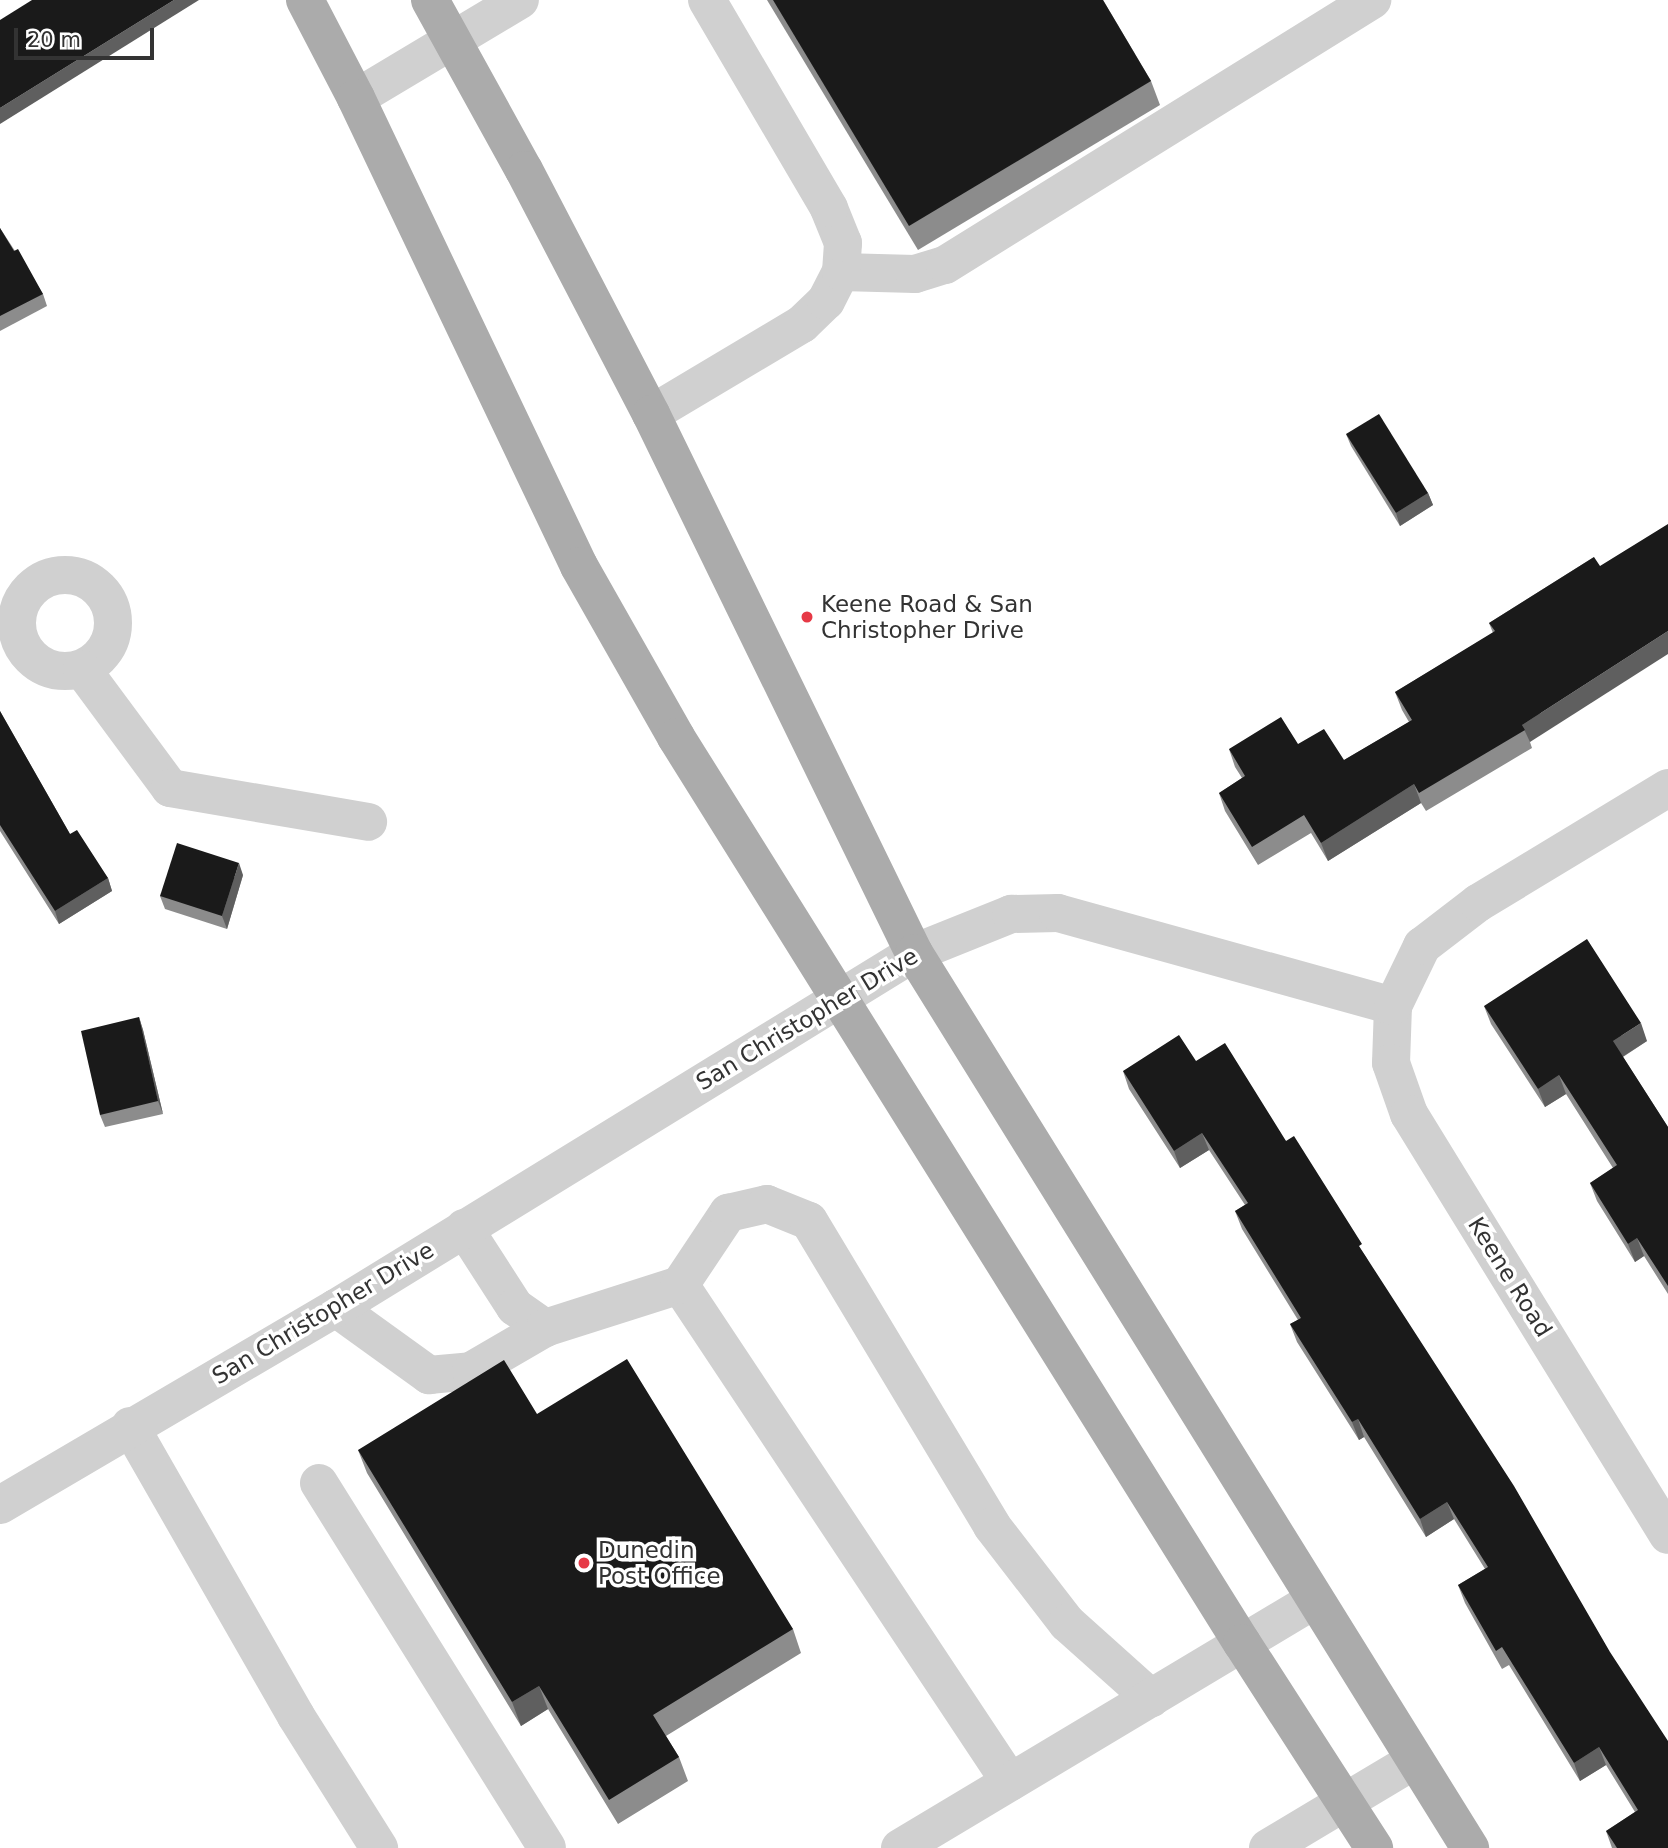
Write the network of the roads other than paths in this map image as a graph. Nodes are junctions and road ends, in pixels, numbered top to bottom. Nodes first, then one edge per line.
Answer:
1 (305, 0) edge
2 (430, 0) edge
3 (520, 0) edge
4 (707, 0) edge
5 (1373, 0) edge
6 (453, 41) junction
7 (356, 98) junction
8 (841, 272) junction
9 (650, 414) junction
10 (82, 669) dead end
11 (1668, 788) edge
12 (368, 822) dead end
13 (914, 953) junction
14 (838, 999) junction
15 (1393, 1006) junction
16 (464, 1228) junction
17 (680, 1285) junction
18 (336, 1308) junction
19 (545, 1328) junction
20 (130, 1426) junction
21 (319, 1483) dead end
22 (0, 1505) edge
23 (1668, 1535) edge
24 (1314, 1600) junction
25 (1242, 1643) junction
26 (1151, 1698) junction
27 (1415, 1760) junction
28 (1010, 1782) junction
29 (1344, 1802) junction
30 (379, 1848) edge
31 (547, 1848) edge
32 (900, 1848) edge
33 (1268, 1848) edge
34 (1374, 1848) edge
35 (1470, 1848) edge

1 - 7 main road
2 - 6 main road
3 - 6 street
4 - 8 street
5 - 8 street
6 - 7 street
6 - 9 main road
7 - 14 main road
8 - 9 street
9 - 13 main road
10 - 12 street
11 - 15 street
13 - 14 street, San Christopher Drive
13 - 15 street, San Christopher Drive
13 - 24 main road
14 - 16 street, San Christopher Drive
14 - 25 main road
15 - 23 street, Keene Road
16 - 18 street, San Christopher Drive
16 - 19 street
17 - 19 street
17 - 26 street
17 - 28 street
18 - 19 street
18 - 20 street, San Christopher Drive
20 - 22 street, San Christopher Drive
20 - 30 street
21 - 31 street
24 - 25 street
24 - 27 main road
25 - 26 street
25 - 29 main road
26 - 28 street
27 - 29 street
27 - 35 main road
28 - 32 street
29 - 33 street
29 - 34 main road

